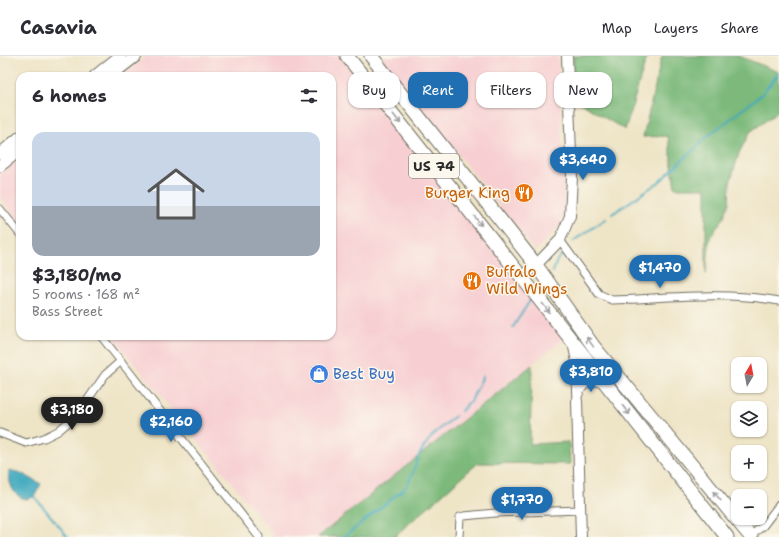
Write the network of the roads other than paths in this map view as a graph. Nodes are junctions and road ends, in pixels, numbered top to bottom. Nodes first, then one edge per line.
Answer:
1 (347, 56) edge
2 (371, 56) edge
3 (567, 56) edge
4 (129, 58) edge
5 (103, 72) edge
6 (114, 72) edge
7 (16, 140) edge
8 (16, 153) edge
9 (0, 154) edge
10 (0, 166) edge
11 (0, 209) edge
12 (16, 229) edge
13 (560, 240) junction
14 (536, 265) junction
15 (522, 277) junction
16 (779, 301) edge
17 (103, 340) edge
18 (571, 341) junction
19 (121, 362) junction
20 (604, 383) junction
21 (577, 401) junction
22 (0, 433) edge
23 (779, 505) edge
24 (581, 510) junction
25 (259, 537) edge
26 (459, 537) edge
27 (582, 537) edge
28 (727, 537) edge
29 (750, 537) edge

1 -> 15 highway, US 74
2 - 14 highway, US 74
3 - 13 main road
4 - 5 main road
4 - 6 main road
7 - 9 main road
8 - 10 main road
11 - 12 street
13 - 14 main road
13 - 16 street
14 - 15 main road
29 -> 14 highway, US 74
15 -> 18 highway, US 74
17 - 19 street
18 - 20 highway, US 74
18 - 21 street
19 - 22 street
19 - 25 street
20 - 21 street
20 -> 28 highway, US 74
21 - 24 main road
23 - 29 street
24 - 26 street
24 - 27 main road

